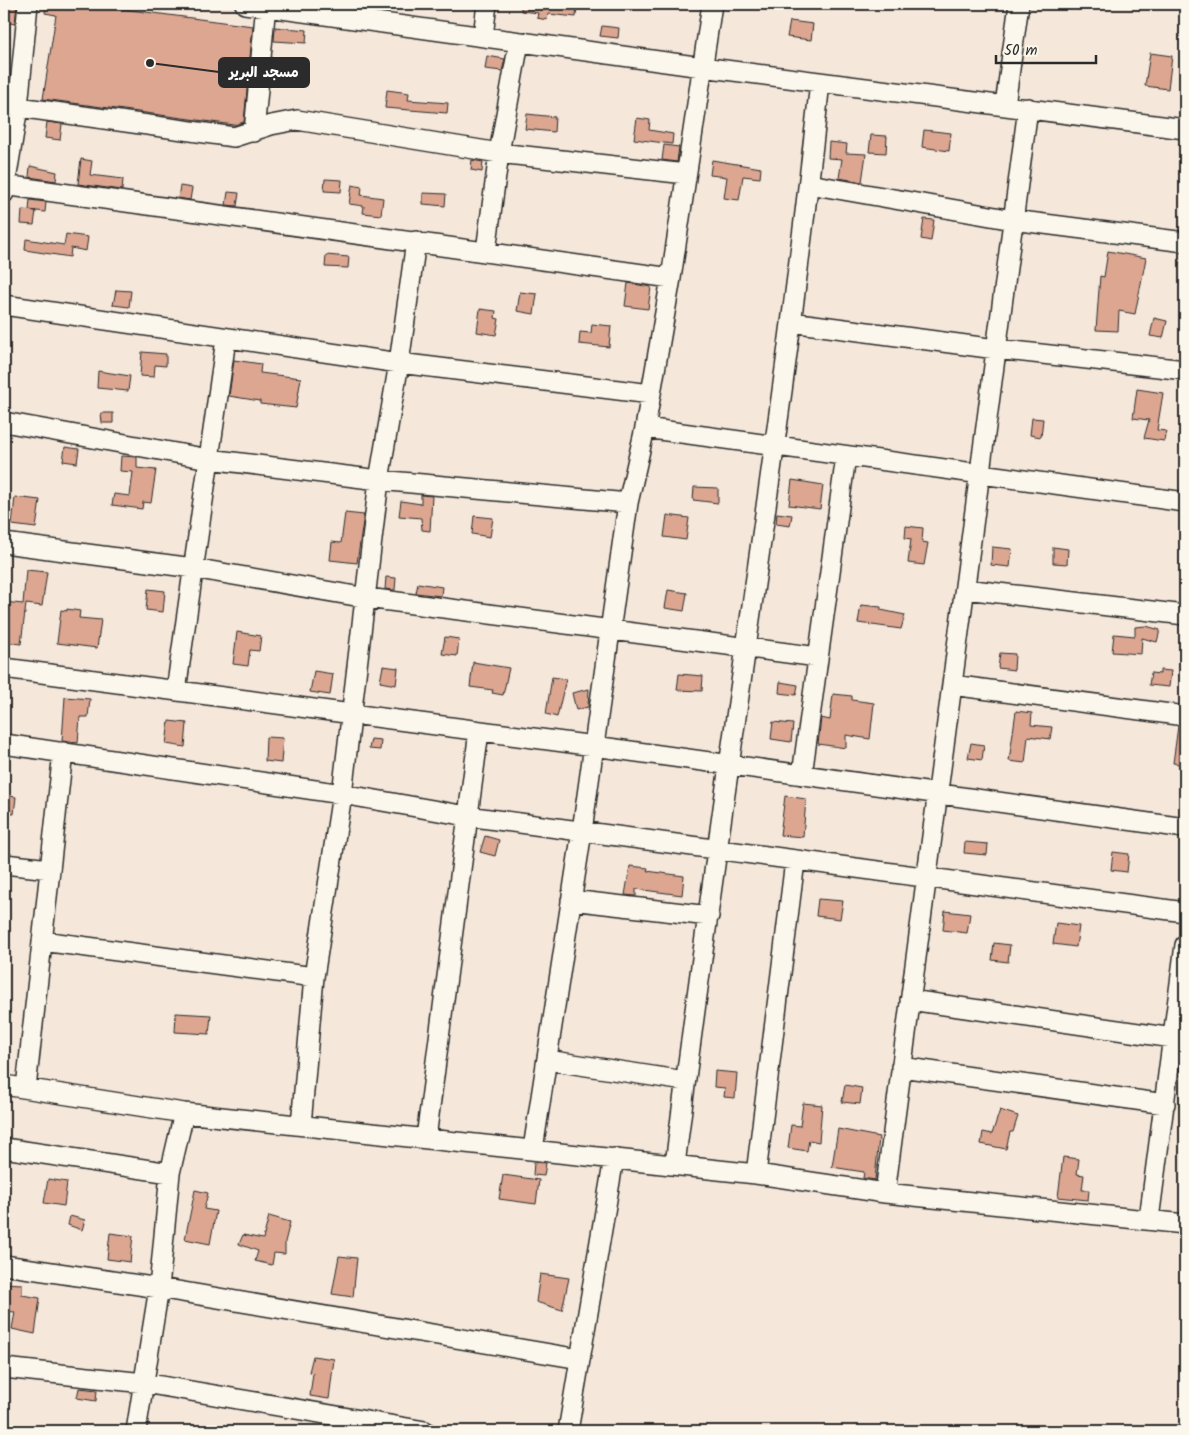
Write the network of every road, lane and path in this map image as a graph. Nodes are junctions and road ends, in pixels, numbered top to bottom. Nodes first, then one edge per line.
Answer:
1 (28, 4) edge
2 (245, 4) edge
3 (487, 4) edge
4 (712, 4) edge
5 (1019, 4) edge
6 (266, 5) edge
7 (483, 36) junction
8 (519, 42) junction
9 (702, 67) junction
10 (820, 82) junction
11 (1004, 105) junction
12 (11, 106) edge
13 (1028, 108) junction
14 (1185, 129) edge
15 (254, 132) junction
16 (499, 153) junction
17 (686, 174) junction
18 (809, 184) junction
19 (4, 188) edge
20 (1013, 220) junction
21 (416, 241) junction
22 (1185, 242) edge
23 (486, 251) junction
24 (671, 278) junction
25 (4, 305) edge
26 (791, 322) junction
27 (226, 339) junction
28 (996, 349) junction
29 (399, 363) junction
30 (1185, 370) edge
31 (651, 394) junction
32 (4, 422) edge
33 (644, 428) junction
34 (774, 445) junction
35 (846, 456) junction
36 (210, 458) junction
37 (978, 473) junction
38 (379, 480) junction
39 (1185, 502) edge
40 (628, 503) junction
41 (4, 543) edge
42 (193, 568) junction
43 (965, 588) junction
44 (367, 598) junction
45 (1185, 615) edge
46 (611, 631) junction
47 (746, 648) junction
48 (818, 657) junction
49 (4, 668) edge
50 (952, 685) junction
51 (176, 691) junction
52 (352, 714) junction
53 (1185, 716) edge
54 (479, 731) junction
55 (4, 744) edge
56 (594, 746) junction
57 (63, 752) junction
58 (730, 765) junction
59 (802, 775) junction
60 (342, 794) junction
61 (937, 794) junction
62 (467, 816) junction
63 (1185, 828) edge
64 (582, 832) junction
65 (718, 850) junction
66 (795, 861) junction
67 (4, 864) edge
68 (50, 869) junction
69 (926, 878) junction
70 (571, 900) junction
71 (1185, 912) edge
72 (709, 916) junction
73 (42, 941) junction
74 (1185, 945) edge
75 (314, 977) junction
76 (910, 1000) junction
77 (1173, 1038) junction
78 (547, 1060) junction
79 (901, 1066) junction
80 (685, 1080) junction
81 (4, 1085) edge
82 (26, 1088) junction
83 (1165, 1104) junction
84 (184, 1113) junction
85 (301, 1125) junction
86 (426, 1138) junction
87 (4, 1148) edge
88 (533, 1149) junction
89 (614, 1158) junction
90 (675, 1165) junction
91 (170, 1173) junction
92 (756, 1174) junction
93 (885, 1193) junction
94 (1150, 1219) junction
95 (1185, 1224) edge
96 (4, 1265) edge
97 (159, 1288) junction
98 (580, 1358) junction
99 (4, 1368) edge
100 (144, 1383) junction
101 (402, 1429) edge
102 (136, 1431) edge
103 (425, 1431) edge
104 (568, 1431) edge

1 - 12 street
2 - 6 street
3 - 7 street
4 - 9 street
5 - 11 street
6 - 7 street
6 - 15 street
7 - 8 street
8 - 9 street
8 - 16 street
9 - 10 street
9 - 17 street
10 - 11 street
10 - 18 street
11 - 13 street
12 - 15 street
12 - 19 street
13 - 14 street
13 - 20 street
15 - 16 street
16 - 17 street
16 - 23 street
17 - 24 street
18 - 20 street
18 - 26 street
19 - 21 street
20 - 22 street
20 - 28 street
21 - 23 street
21 - 29 street
23 - 24 street
24 - 31 street
25 - 27 street
26 - 28 street
26 - 34 street
27 - 29 street
27 - 36 street
28 - 30 street
28 - 37 street
29 - 31 street
29 - 38 street
31 - 33 street
32 - 36 street
33 - 34 street
33 - 40 street
34 - 35 street
34 - 47 street
35 - 37 street
35 - 48 street
36 - 38 street
36 - 42 street
37 - 39 street
37 - 43 street
38 - 40 street
38 - 44 street
40 - 46 street
41 - 42 street
42 - 44 street
42 - 51 street
43 - 45 street
43 - 50 street
44 - 46 street
44 - 52 street
46 - 47 street
46 - 56 street
47 - 48 street
47 - 58 street
48 - 59 street
49 - 51 street
50 - 53 street
50 - 61 street
51 - 52 street
52 - 54 street
52 - 60 street
54 - 56 street
54 - 62 street
55 - 57 street
56 - 58 street
56 - 64 street
57 - 60 street
57 - 68 street
58 - 59 street
58 - 65 street
59 - 61 street
60 - 62 street
60 - 75 street
61 - 63 street
61 - 69 street
62 - 64 street
62 - 86 street
64 - 65 street
64 - 70 street
65 - 66 street
65 - 72 street
66 - 69 street
66 - 92 street
67 - 68 street
68 - 73 street
69 - 71 street
69 - 76 street
70 - 72 street
70 - 78 street
72 - 80 street
73 - 75 street
73 - 82 street
74 - 77 street
75 - 85 street
76 - 77 street
76 - 79 street
77 - 83 street
78 - 80 street
78 - 88 street
79 - 83 street
79 - 93 street
80 - 90 street
81 - 82 street
82 - 84 street
83 - 94 street
84 - 85 street
84 - 91 street
85 - 86 street
86 - 88 street
87 - 91 street
88 - 89 street
89 - 90 street
89 - 98 street
90 - 92 street
91 - 97 street
92 - 93 street
93 - 94 street
94 - 95 street
96 - 97 street
97 - 98 street
97 - 100 street
98 - 104 street
99 - 100 street
100 - 101 street
100 - 102 street
101 - 103 street

